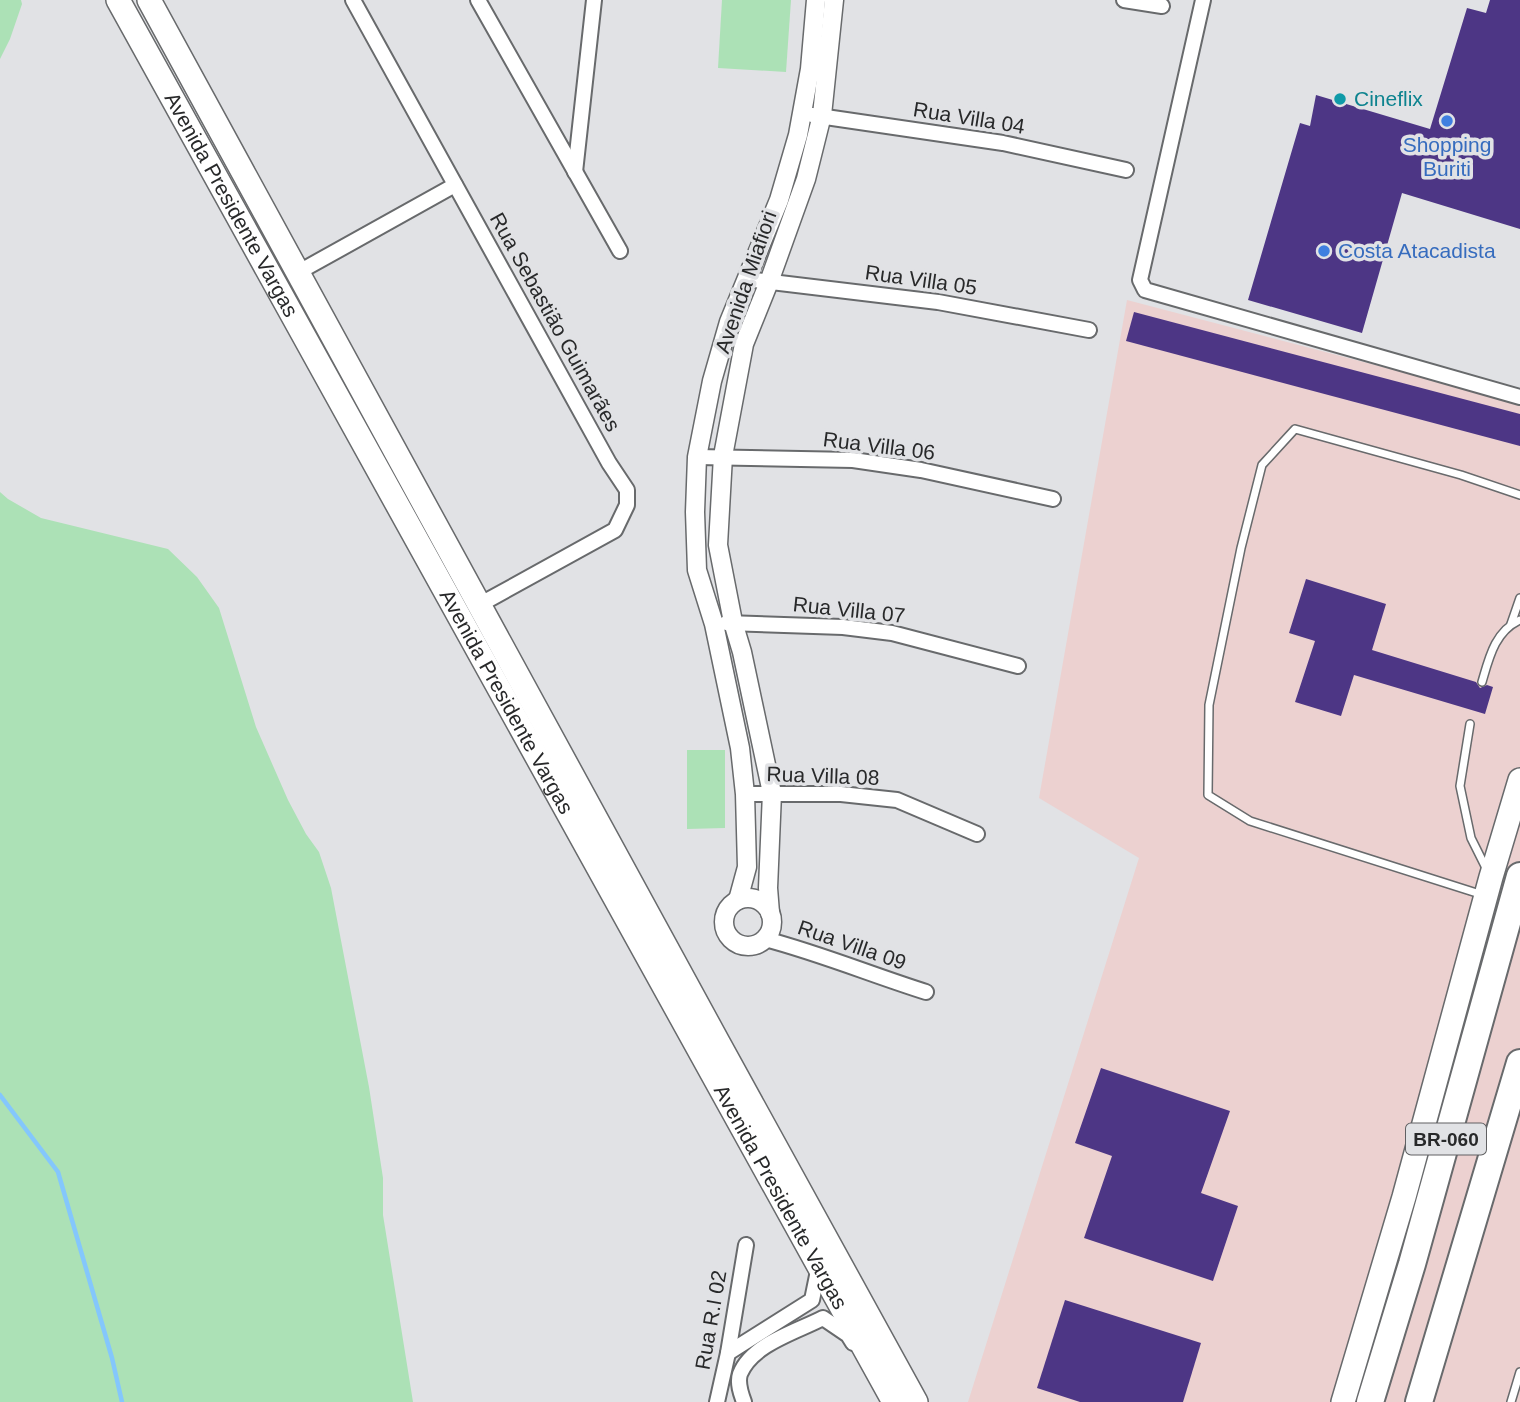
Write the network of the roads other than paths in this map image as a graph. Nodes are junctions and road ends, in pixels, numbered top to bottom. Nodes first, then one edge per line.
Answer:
1 (117, 0) edge
2 (149, 0) edge
3 (353, 0) edge
4 (478, 0) edge
5 (594, 0) edge
6 (816, 0) edge
7 (834, 0) edge
8 (1124, 0) edge
9 (1203, 0) edge
10 (1162, 6) dead end
11 (803, 114) junction
12 (822, 116) junction
13 (1126, 170) dead end
14 (575, 172) junction
15 (455, 185) junction
16 (620, 251) dead end
17 (297, 272) junction
18 (746, 279) junction
19 (769, 282) junction
20 (1089, 330) dead end
21 (1520, 397) edge
22 (723, 456) junction
23 (697, 457) junction
24 (1520, 495) edge
25 (1053, 499) dead end
26 (1520, 598) edge
27 (479, 605) junction
28 (1520, 620) edge
29 (733, 622) junction
30 (714, 624) junction
31 (1511, 624) junction
32 (1018, 666) dead end
33 (1482, 682) dead end
34 (1470, 724) dead end
35 (1520, 780) edge
36 (772, 793) junction
37 (746, 794) junction
38 (977, 834) dead end
39 (596, 842) junction
40 (1520, 876) edge
41 (1489, 887) junction
42 (738, 900) junction
43 (770, 913) junction
44 (765, 939) junction
45 (926, 992) dead end
46 (1520, 1063) edge
47 (1516, 1084) edge
48 (746, 1245) dead end
49 (820, 1264) junction
50 (812, 1300) junction
51 (823, 1318) junction
52 (728, 1353) junction
53 (1520, 1372) edge
54 (718, 1402) edge
55 (743, 1402) edge
56 (886, 1402) edge
57 (894, 1402) edge
58 (916, 1402) edge
59 (1343, 1402) edge
60 (1370, 1402) edge
61 (1419, 1402) edge
62 (1511, 1402) edge

1 - 39 main road, Avenida Presidente Vargas
2 - 17 main road, Avenida Presidente Vargas
3 - 15 street, Rua Sebastião Guimarães
4 - 14 street
5 - 14 street
6 - 11 street, Avenida Miafiori
7 - 12 street, Avenida Miafiori
8 - 10 street
9 - 21 street
11 - 12 street, Rua Villa 04
11 - 18 street, Avenida Miafiori
12 - 13 street, Rua Villa 04
12 - 19 street, Avenida Miafiori
14 - 16 street
15 - 17 street
15 - 27 street, Rua Sebastião Guimarães
17 - 27 main road, Avenida Presidente Vargas
18 - 19 street, Rua Villa 05
18 - 23 street, Avenida Miafiori
19 - 20 street, Rua Villa 05
19 - 22 street, Avenida Miafiori
22 - 23 street, Rua Villa 06
22 - 25 street, Rua Villa 06
22 - 29 street, Avenida Miafiori
23 - 30 street, Avenida Miafiori
24 - 41 lane
26 - 31 lane
27 - 39 main road, Avenida Presidente Vargas
28 - 31 lane
29 - 30 street, Rua Villa 07
29 - 32 street, Rua Villa 07
29 - 36 street, Avenida Miafiori
30 - 37 street, Avenida Miafiori
31 - 33 lane
34 - 41 lane
35 - 41 main road
36 - 37 street, Rua Villa 08
36 - 38 street, Rua Villa 08
36 - 43 street, Avenida Miafiori
37 - 42 street, Avenida Miafiori
39 - 49 main road, Avenida Presidente Vargas
39 - 58 main road, Avenida Presidente Vargas
40 - 60 highway, BR-060
41 - 59 main road
42 - 43 street
42 - 44 street
43 - 44 street
44 - 45 street, Rua Villa 09
46 - 47 highway, BR-060
47 - 61 highway, BR-060
48 - 52 street, Rua R.I 02
49 - 50 street
49 - 57 main road, Avenida Presidente Vargas
50 - 51 street
50 - 52 street
51 - 55 street
51 - 56 street
52 - 54 street, Rua R.I 02
53 - 62 lane
54 - 55 street

